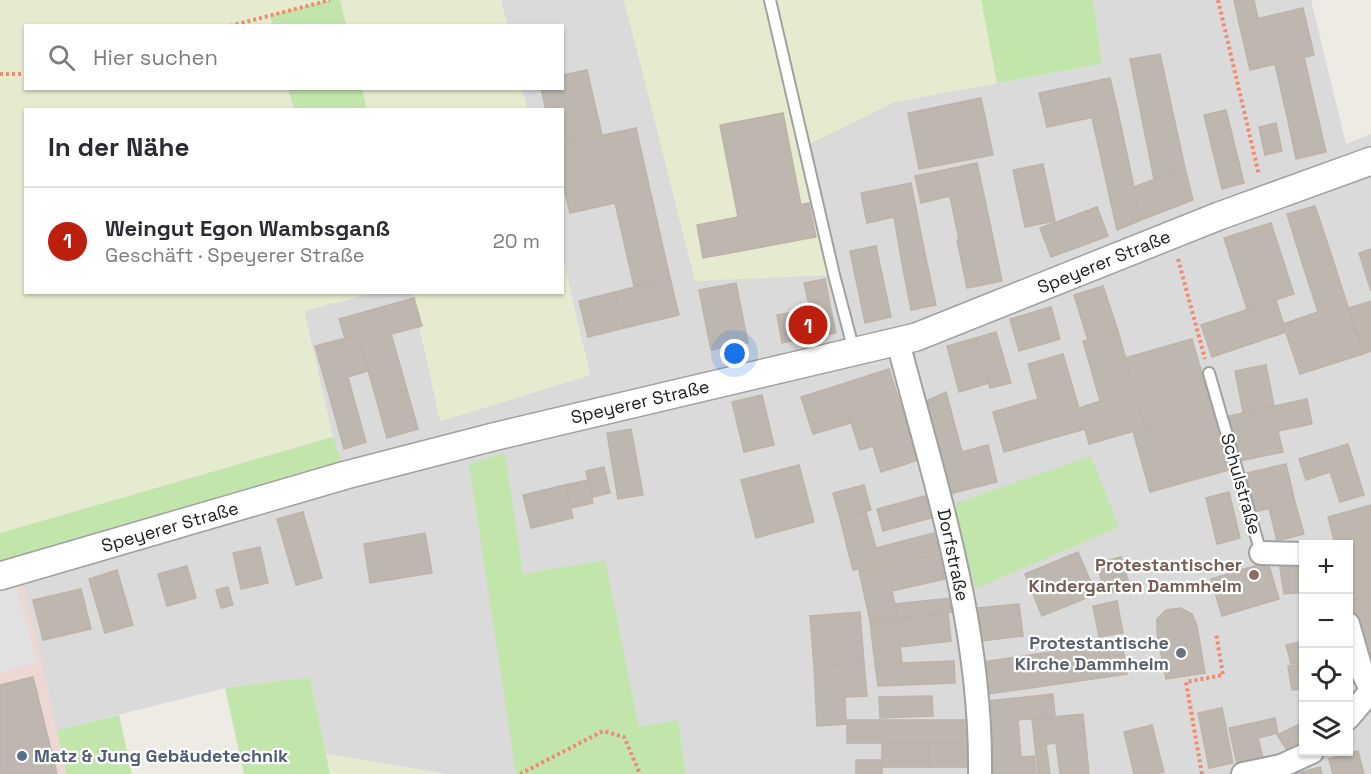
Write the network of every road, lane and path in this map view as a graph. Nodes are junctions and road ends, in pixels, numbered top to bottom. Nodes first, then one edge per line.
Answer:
1 (330, 0) edge
2 (770, 0) edge
3 (1218, 0) edge
4 (238, 24) edge
5 (0, 74) edge
6 (24, 74) edge
7 (1371, 161) edge
8 (1264, 198) junction
9 (1171, 236) junction
10 (898, 342) junction
11 (854, 351) junction
12 (1209, 373) joint
13 (1261, 553) joint
14 (1299, 554) edge
15 (0, 576) edge
16 (1216, 633) dead end
17 (1353, 641) edge
18 (1371, 690) edge
19 (1353, 712) edge
20 (1303, 756) edge
21 (520, 774) edge
22 (640, 774) edge
23 (980, 774) edge
24 (1202, 774) edge
25 (1243, 774) edge

1 - 4 path
2 - 11 lane
3 - 8 path
5 - 6 path
7 - 8 street, Speyerer Straße
8 - 9 street, Speyerer Straße
9 - 10 street, Speyerer Straße
9 - 12 path
10 - 11 street, Speyerer Straße
10 - 23 street, Dorfstraße
11 - 15 street, Speyerer Straße
12 - 13 lane, Schulstraße
13 - 14 street, Schulstraße
16 - 24 path
17 - 18 street
18 - 19 street
20 - 25 street
21 - 22 path

